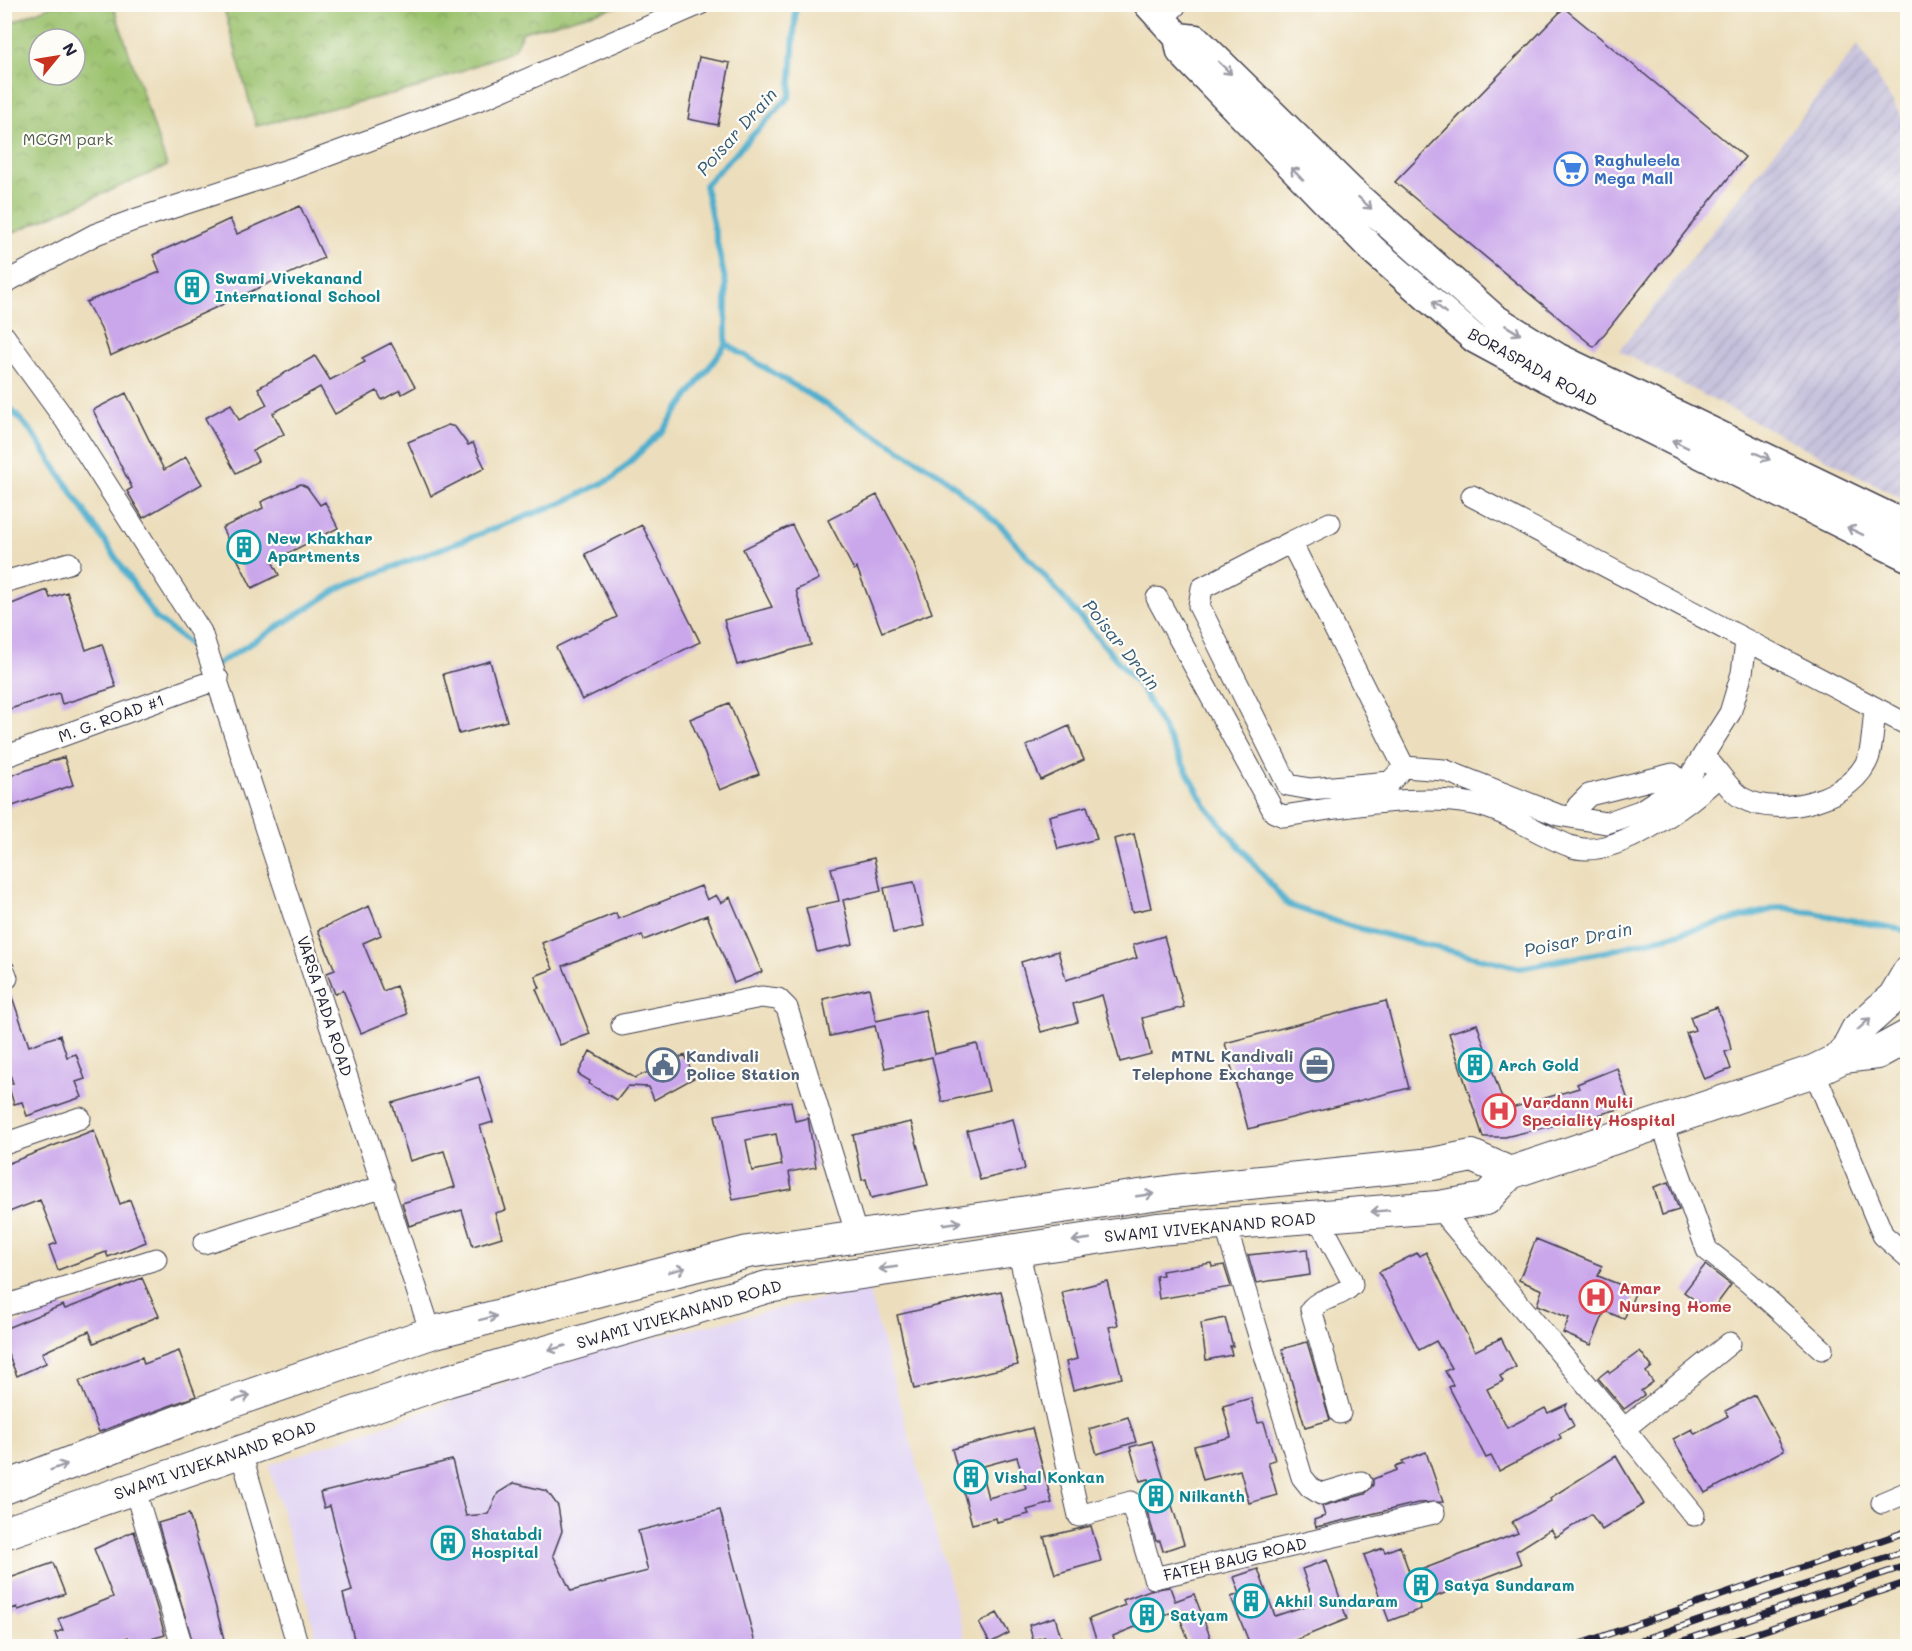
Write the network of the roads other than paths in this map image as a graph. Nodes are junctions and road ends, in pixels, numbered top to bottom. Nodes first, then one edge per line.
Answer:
1 (700, 4) edge
2 (1166, 16) edge
3 (4, 283) edge
4 (4, 336) edge
5 (1472, 496) dead end
6 (1330, 523) dead end
7 (1908, 526) edge
8 (1291, 542) junction
9 (1908, 557) edge
10 (69, 563) dead end
11 (4, 582) edge
12 (1157, 598) dead end
13 (1746, 642) junction
14 (218, 679) junction
15 (1875, 710) junction
16 (1906, 728) edge
17 (1702, 755) junction
18 (4, 757) edge
19 (1404, 767) junction
20 (1673, 774) dead end
21 (1720, 775) junction
22 (1582, 819) junction
23 (4, 970) edge
24 (4, 979) edge
25 (1901, 985) edge
26 (622, 1025) dead end
27 (1908, 1036) edge
28 (1843, 1057) junction
29 (1814, 1071) junction
30 (80, 1118) dead end
31 (1661, 1122) junction
32 (4, 1144) edge
33 (1510, 1173) junction
34 (384, 1186) junction
35 (1438, 1207) junction
36 (1317, 1216) junction
37 (1225, 1224) junction
38 (857, 1236) junction
39 (204, 1243) dead end
40 (1018, 1249) junction
41 (1908, 1257) edge
42 (156, 1259) dead end
43 (4, 1305) edge
44 (431, 1333) junction
45 (1730, 1343) dead end
46 (1822, 1349) dead end
47 (1340, 1413) dead end
48 (1624, 1429) junction
49 (240, 1450) junction
50 (1361, 1482) dead end
51 (134, 1487) junction
52 (4, 1488) edge
53 (1908, 1492) edge
54 (1882, 1503) dead end
55 (1434, 1513) dead end
56 (1694, 1515) dead end
57 (4, 1533) edge
58 (182, 1647) edge
59 (298, 1647) edge

1 - 3 street
2 -> 7 main road, BORASPADA ROAD
9 -> 2 main road, BORASPADA ROAD
4 - 14 street, VARSA PADA ROAD
5 - 13 street
6 - 8 street
8 - 19 street
8 - 19 street
10 - 11 street
12 - 21 street
13 - 15 street
13 - 17 street
14 - 18 street, M. G. ROAD #1
14 - 34 street, VARSA PADA ROAD
15 - 16 street
15 - 21 street
17 - 21 street
17 - 22 street
19 - 22 street
20 - 22 street
23 - 24 street
28 -> 25 main road
26 - 38 street
27 - 28 main road, SWAMI VIVEKANAND ROAD
28 - 29 main road, SWAMI VIVEKANAND ROAD
29 - 31 main road, SWAMI VIVEKANAND ROAD
29 - 41 street
30 - 32 street
31 - 33 main road, SWAMI VIVEKANAND ROAD
31 - 46 street
33 - 35 main road, SWAMI VIVEKANAND ROAD
38 -> 33 main road
34 - 39 street
34 - 44 street, VARSA PADA ROAD
35 -> 36 main road, SWAMI VIVEKANAND ROAD
35 - 48 street
36 - 37 main road, SWAMI VIVEKANAND ROAD
36 - 47 street
37 -> 40 main road, SWAMI VIVEKANAND ROAD
37 - 50 street
44 -> 38 main road
40 -> 49 main road, SWAMI VIVEKANAND ROAD
40 - 55 street, FATEH BAUG ROAD
42 - 43 street
52 -> 44 main road
45 - 48 street
48 - 56 street
49 - 51 main road, SWAMI VIVEKANAND ROAD
49 - 59 street
51 - 57 main road, SWAMI VIVEKANAND ROAD
51 - 58 street
53 - 54 street

